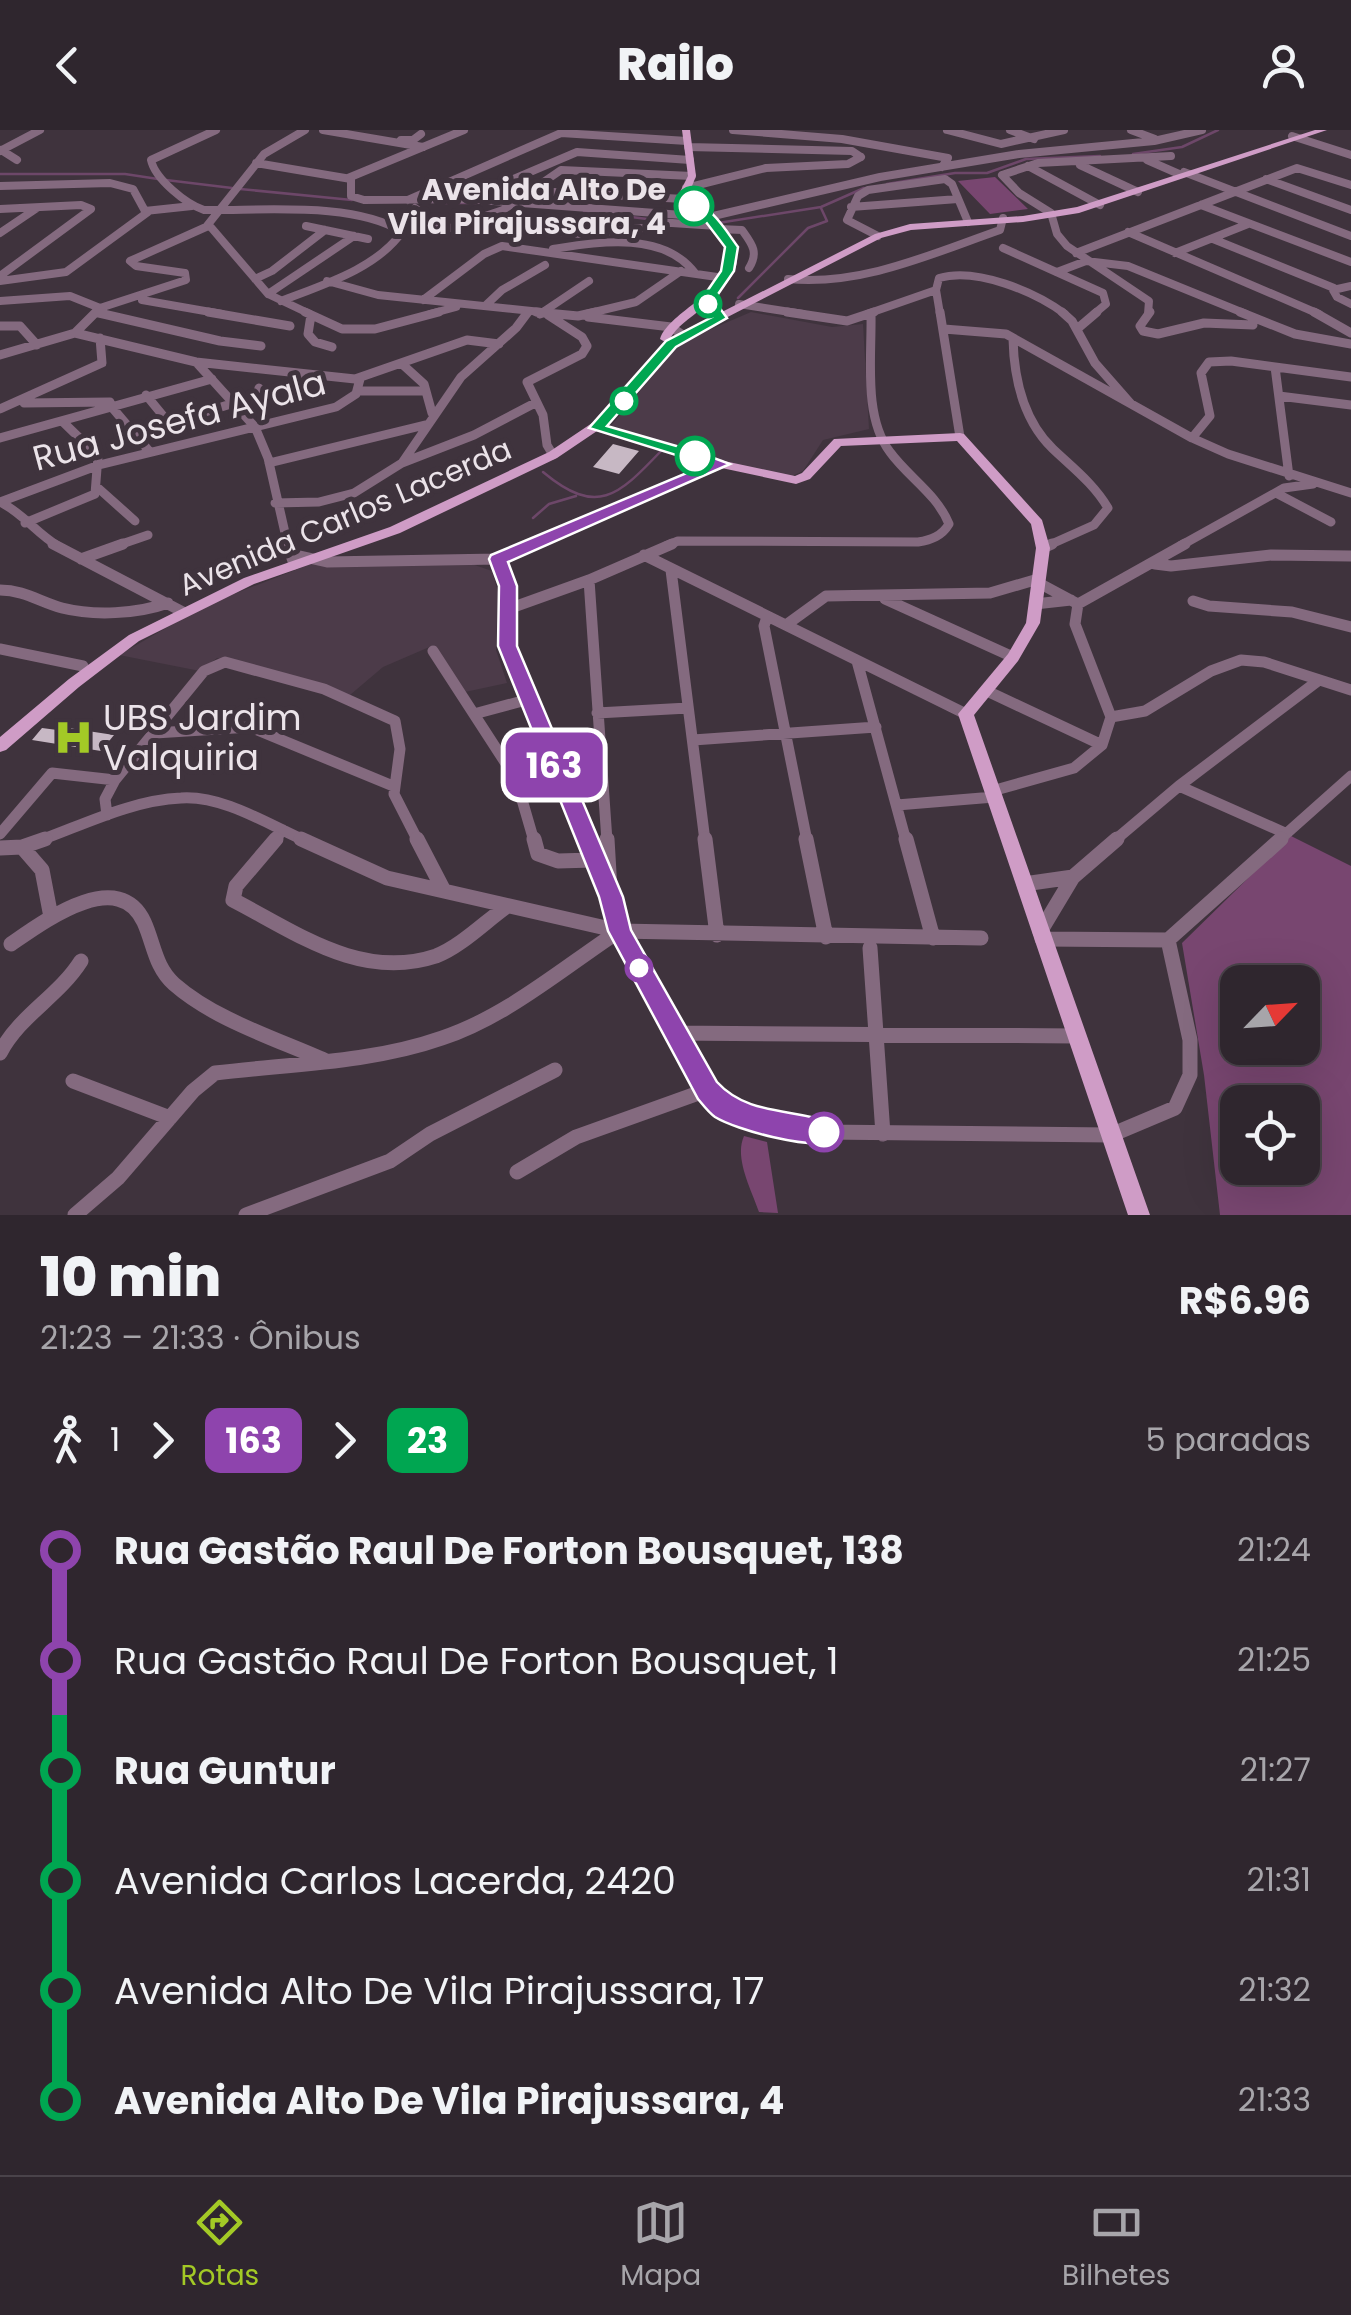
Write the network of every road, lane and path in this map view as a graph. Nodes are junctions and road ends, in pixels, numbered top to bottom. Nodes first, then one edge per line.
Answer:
1 (40, 130) edge
2 (216, 130) edge
3 (306, 130) edge
4 (323, 130) edge
5 (391, 130) edge
6 (465, 130) edge
7 (733, 130) edge
8 (947, 130) edge
9 (1010, 130) edge
10 (1064, 130) edge
11 (1131, 130) edge
12 (1202, 130) edge
13 (1314, 130) edge
14 (1324, 130) edge
15 (421, 134) dead end
16 (480, 135) dead end
17 (454, 137) junction
18 (1294, 137) junction
19 (380, 138) junction
20 (469, 139) dead end
21 (687, 139) edge
22 (1034, 139) junction
23 (1158, 140) junction
24 (423, 147) junction
25 (608, 148) dead end
26 (0, 150) edge
27 (652, 154) junction
28 (668, 154) dead end
29 (1351, 155) edge
30 (1171, 156) dead end
31 (948, 158) junction
32 (1010, 158) junction
33 (18, 160) dead end
34 (690, 160) junction
35 (1148, 160) junction
36 (1076, 162) junction
37 (256, 163) junction
38 (964, 164) junction
39 (1026, 165) junction
40 (942, 168) junction
41 (1183, 173) junction
42 (692, 176) junction
43 (1266, 179) junction
44 (350, 180) junction
45 (578, 184) dead end
46 (0, 186) edge
47 (1351, 186) edge
48 (1136, 191) junction
49 (553, 192) dead end
50 (1234, 192) junction
51 (568, 193) junction
52 (685, 194) junction
53 (958, 199) junction
54 (408, 200) junction
55 (467, 200) junction
56 (1098, 204) junction
57 (509, 205) junction
58 (1201, 205) junction
59 (192, 206) junction
60 (381, 207) dead end
61 (851, 207) junction
62 (38, 208) junction
63 (415, 208) junction
64 (0, 209) edge
65 (1351, 210) edge
66 (148, 212) junction
67 (219, 212) junction
68 (1051, 214) junction
69 (1004, 219) junction
70 (967, 220) junction
71 (714, 223) junction
72 (675, 224) junction
73 (1248, 224) junction
74 (209, 225) junction
75 (306, 226) dead end
76 (509, 227) dead end
77 (325, 230) junction
78 (1128, 232) junction
79 (0, 233) edge
80 (876, 235) junction
81 (354, 236) junction
82 (1351, 236) edge
83 (368, 239) dead end
84 (1213, 239) junction
85 (1003, 248) dead end
86 (544, 251) junction
87 (1175, 252) junction
88 (1076, 253) junction
89 (1088, 262) junction
90 (1351, 262) edge
91 (545, 265) dead end
92 (749, 268) dead end
93 (681, 271) junction
94 (1058, 272) junction
95 (695, 273) junction
96 (0, 278) edge
97 (254, 278) junction
98 (724, 278) junction
99 (792, 280) junction
100 (328, 281) junction
101 (589, 282) dead end
102 (1351, 286) edge
103 (1334, 288) junction
104 (936, 290) junction
105 (268, 294) junction
106 (138, 299) junction
107 (424, 300) junction
108 (0, 301) edge
109 (281, 301) junction
110 (462, 304) junction
111 (1351, 304) edge
112 (742, 305) junction
113 (484, 306) junction
114 (712, 309) junction
115 (99, 310) junction
116 (528, 312) junction
117 (544, 314) junction
118 (870, 314) junction
119 (311, 316) junction
120 (578, 316) junction
121 (1252, 325) junction
122 (0, 326) edge
123 (290, 326) dead end
124 (944, 328) junction
125 (1076, 329) junction
126 (678, 331) junction
127 (1351, 333) edge
128 (75, 334) junction
129 (100, 338) junction
130 (1014, 338) junction
131 (499, 344) junction
132 (37, 345) junction
133 (261, 346) dead end
134 (332, 347) dead end
135 (1351, 347) edge
136 (0, 355) edge
137 (196, 362) junction
138 (402, 364) junction
139 (1275, 367) junction
140 (1351, 377) edge
141 (360, 379) junction
142 (212, 380) junction
143 (258, 388) dead end
144 (426, 391) junction
145 (358, 392) junction
146 (146, 395) junction
147 (1278, 396) junction
148 (234, 401) junction
149 (20, 403) junction
150 (535, 403) junction
151 (114, 404) junction
152 (1351, 405) edge
153 (0, 410) edge
154 (1138, 411) junction
155 (432, 413) junction
156 (62, 420) junction
157 (425, 425) junction
158 (594, 426) junction
159 (255, 428) junction
160 (880, 437) junction
161 (960, 437) junction
162 (0, 438) edge
163 (1192, 438) junction
164 (150, 451) junction
165 (551, 453) junction
166 (270, 463) junction
167 (402, 463) junction
168 (99, 464) junction
169 (722, 464) junction
170 (1288, 474) junction
171 (1317, 484) junction
172 (96, 487) junction
173 (1280, 491) junction
174 (1351, 493) edge
175 (0, 502) edge
176 (276, 503) junction
177 (25, 522) junction
178 (135, 522) dead end
179 (1331, 522) dead end
180 (148, 535) dead end
181 (1043, 548) junction
182 (644, 555) junction
183 (1351, 556) edge
184 (81, 558) junction
185 (298, 559) junction
186 (498, 559) junction
187 (1154, 564) junction
188 (671, 570) junction
189 (589, 580) junction
190 (1038, 580) junction
191 (0, 590) edge
192 (880, 596) junction
193 (1193, 601) dead end
194 (1074, 602) junction
195 (1035, 604) junction
196 (176, 607) junction
197 (508, 609) junction
198 (768, 617) junction
199 (1350, 623) edge
200 (786, 625) junction
201 (0, 648) edge
202 (433, 651) dead end
203 (1012, 657) junction
204 (857, 661) junction
205 (83, 666) junction
206 (1319, 680) junction
207 (1351, 690) edge
208 (987, 692) junction
209 (526, 700) junction
210 (688, 708) junction
211 (597, 713) junction
212 (474, 714) junction
213 (966, 714) junction
214 (1111, 716) junction
215 (876, 727) junction
216 (155, 733) junction
217 (784, 734) junction
218 (0, 736) edge
219 (693, 740) junction
220 (0, 746) edge
221 (1102, 746) junction
222 (1351, 776) edge
223 (116, 780) junction
224 (394, 786) junction
225 (1179, 786) junction
226 (993, 794) junction
227 (897, 804) junction
228 (107, 815) junction
229 (284, 830) junction
230 (1285, 833) junction
231 (0, 834) edge
232 (22, 847) junction
233 (0, 848) edge
234 (593, 860) junction
235 (1073, 878) junction
236 (1024, 884) junction
237 (444, 889) junction
238 (611, 897) junction
239 (506, 907) junction
240 (50, 917) junction
241 (620, 931) junction
242 (717, 935) junction
243 (1041, 935) junction
244 (826, 936) junction
245 (933, 938) junction
246 (981, 938) dead end
247 (1168, 940) junction
248 (10, 944) dead end
249 (870, 948) dead end
250 (81, 961) dead end
251 (672, 1032) junction
252 (876, 1035) junction
253 (1076, 1036) junction
254 (0, 1053) edge
255 (326, 1061) junction
256 (555, 1070) dead end
257 (73, 1080) dead end
258 (708, 1090) junction
259 (170, 1118) junction
260 (884, 1134) junction
261 (1111, 1134) junction
262 (518, 1172) dead end
263 (74, 1215) edge
264 (246, 1215) edge
265 (1139, 1215) edge

1 - 26 street
2 - 59 street
3 - 37 street
4 - 19 street
5 - 19 street
6 - 16 street
6 - 17 street
7 - 31 street
8 - 22 street
9 - 22 street
10 - 22 street
11 - 23 street
12 - 23 street
13 - 18 main road, Avenida Carlos Lacerda
14 - 18 main road, Avenida Carlos Lacerda
15 - 19 street
17 - 20 street
17 - 24 street
18 - 29 street
18 - 41 main road, Avenida Carlos Lacerda
19 - 24 street
21 - 34 main road
21 - 52 street
21 - 54 street
23 - 32 street
24 - 44 street
25 - 27 street
26 - 33 street
27 - 28 street
27 - 34 street
27 - 55 street
30 - 35 street
31 - 38 street
31 - 40 street
32 - 38 street
32 - 39 street
34 - 42 main road
35 - 36 street
35 - 41 street
36 - 39 street
36 - 48 street
37 - 44 street
37 - 67 street
38 - 40 street
39 - 56 street
39 - 68 street
40 - 71 street
41 - 48 main road, Avenida Carlos Lacerda
41 - 50 street
42 - 52 main road
42 - 57 street
43 - 47 street
43 - 50 street
43 - 65 street
44 - 54 street
45 - 51 street
46 - 66 street
48 - 56 main road, Avenida Carlos Lacerda
49 - 51 street
50 - 58 street
50 - 82 street
51 - 52 street
52 - 71 main road
53 - 61 street
53 - 61 street
53 - 70 street
54 - 55 street
55 - 57 street
56 - 68 main road, Avenida Carlos Lacerda
57 - 63 street
57 - 63 street
57 - 71 street
57 - 72 street
58 - 73 street
58 - 78 street
59 - 66 street
59 - 67 street
60 - 63 street
61 - 80 street
62 - 64 street
62 - 79 street
62 - 96 street
66 - 96 street
67 - 74 street
67 - 100 street
68 - 69 main road, Avenida Carlos Lacerda
68 - 88 street
69 - 70 main road, Avenida Carlos Lacerda
69 - 99 street
70 - 80 main road, Avenida Carlos Lacerda
71 - 72 street
71 - 92 street
71 - 98 main road
72 - 76 street
73 - 84 street
73 - 90 street
74 - 97 street
74 - 106 street
75 - 77 street
77 - 81 street
77 - 97 street
78 - 87 street
78 - 88 street
80 - 99 main road, Avenida Carlos Lacerda
81 - 83 street
81 - 105 street
84 - 87 street
84 - 103 street
85 - 94 street
86 - 93 street
86 - 95 street
86 - 107 street
87 - 127 street
88 - 89 street
89 - 94 street
89 - 121 street
89 - 121 street
89 - 135 street
91 - 113 street
93 - 95 street
93 - 120 street
94 - 125 street
95 - 98 street
97 - 105 street
98 - 114 main road
99 - 112 main road, Avenida Carlos Lacerda
100 - 107 street
100 - 109 street
101 - 117 street
102 - 103 street
103 - 111 street
104 - 118 street
104 - 124 street
104 - 125 street
105 - 109 street
106 - 115 street
106 - 123 street
107 - 110 street
108 - 115 street
109 - 119 street
110 - 113 street
110 - 119 street
112 - 114 main road, Avenida Carlos Lacerda
112 - 118 street
113 - 116 street
114 - 126 main road, Avenida Carlos Lacerda
114 - 126 main road
115 - 128 street
115 - 133 street
116 - 117 street
116 - 131 street
117 - 120 street
117 - 150 street
118 - 160 street
119 - 134 street
120 - 126 street
121 - 135 street
122 - 132 street
124 - 130 street
124 - 161 street
125 - 154 street
126 - 158 main road, Avenida Carlos Lacerda
128 - 129 street
128 - 132 street
129 - 137 street
129 - 149 street
130 - 154 street
130 - 181 street
131 - 138 street
131 - 155 street
132 - 136 street
137 - 141 street
137 - 142 street
138 - 141 street
138 - 144 street
139 - 140 street
139 - 147 street
139 - 163 street
141 - 145 street, Rua Josefa Ayala
142 - 146 street
142 - 148 street
143 - 148 street
144 - 145 street
144 - 155 street
145 - 159 street, Rua Josefa Ayala
146 - 148 street
146 - 151 street
147 - 152 street
147 - 170 street
148 - 159 street
149 - 151 street
149 - 153 street
150 - 165 street
150 - 167 street
151 - 156 street
151 - 164 street
154 - 163 street
155 - 157 street
156 - 162 street
156 - 168 street
157 - 166 street
157 - 167 street
158 - 165 main road, Avenida Carlos Lacerda
158 - 169 main road
159 - 164 street, Rua Josefa Ayala
159 - 166 street
160 - 161 main road
160 - 169 main road
160 - 182 street
161 - 181 main road
163 - 170 street
164 - 168 street, Rua Josefa Ayala
165 - 185 main road, Avenida Carlos Lacerda
166 - 176 street
167 - 176 street
168 - 172 street
168 - 175 street, Rua Josefa Ayala
169 - 186 street
170 - 171 street
170 - 173 street
171 - 173 street
171 - 174 street
172 - 177 street
172 - 178 street
173 - 179 street
173 - 187 street
175 - 177 street
176 - 185 street
177 - 184 street
180 - 184 street
181 - 190 main road
182 - 188 street
182 - 189 street
183 - 187 street
184 - 196 street
185 - 186 street
185 - 196 main road, Avenida Carlos Lacerda
186 - 197 street
187 - 194 street
188 - 198 street
188 - 210 street
189 - 197 street
189 - 211 street
190 - 192 street
190 - 194 street
190 - 195 main road
191 - 196 street
192 - 200 street
192 - 203 street
193 - 199 street
194 - 195 street
194 - 214 street
195 - 203 main road
196 - 205 main road, Avenida Carlos Lacerda
196 - 220 main road, Avenida Carlos Lacerda
197 - 209 street
198 - 200 street
198 - 217 street
200 - 204 street
201 - 205 street
202 - 212 street
203 - 208 main road
204 - 213 street
204 - 215 street
205 - 218 main road, Avenida Carlos Lacerda
206 - 207 street
206 - 214 street
206 - 225 street
208 - 213 main road
208 - 221 street
209 - 212 street
209 - 234 street
210 - 211 street
210 - 219 street
211 - 238 street
212 - 234 street
213 - 226 main road
214 - 221 street
215 - 217 street
215 - 227 street
216 - 223 street
216 - 224 street
216 - 224 street
217 - 219 street
217 - 244 street
219 - 242 street
221 - 226 street
222 - 230 street
223 - 228 street
223 - 231 street
224 - 237 street
225 - 230 street
225 - 235 street
226 - 227 street
226 - 236 main road
227 - 245 street
228 - 229 street
228 - 232 street
229 - 237 street
229 - 239 street
230 - 247 street
232 - 233 street
232 - 240 street
234 - 238 street
235 - 236 street
235 - 243 street
236 - 243 main road
237 - 239 street
238 - 241 street
239 - 241 street
240 - 248 street
240 - 255 street
241 - 242 street
241 - 251 street
241 - 255 street
242 - 244 street
243 - 247 street
243 - 253 main road
244 - 245 street
245 - 246 street
247 - 261 street
249 - 252 street
250 - 254 street
251 - 252 street
251 - 258 street
252 - 253 street
252 - 260 street
253 - 261 main road
255 - 259 street
256 - 264 street
257 - 259 street
258 - 260 street
258 - 262 street
259 - 263 street
260 - 261 street
261 - 265 main road

